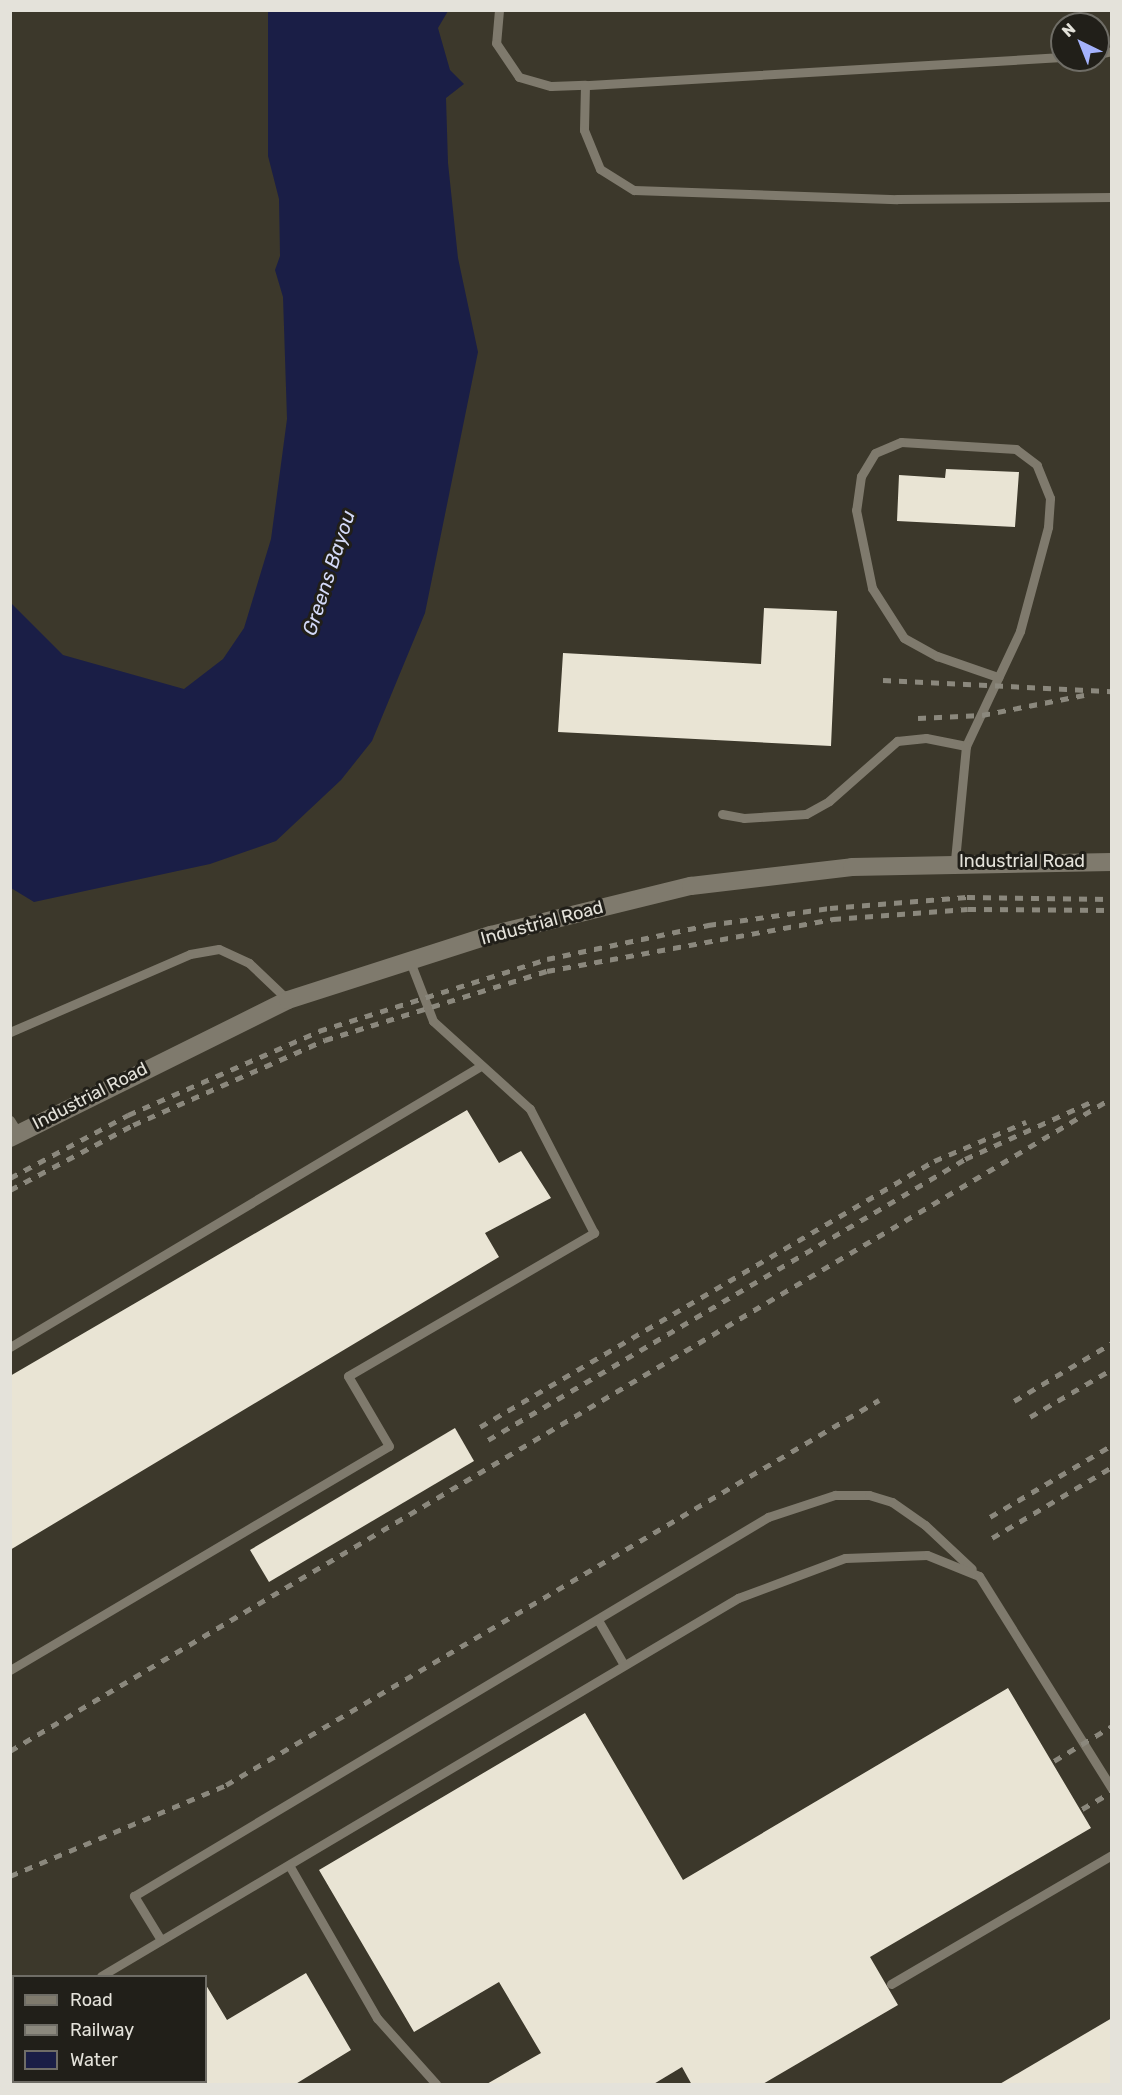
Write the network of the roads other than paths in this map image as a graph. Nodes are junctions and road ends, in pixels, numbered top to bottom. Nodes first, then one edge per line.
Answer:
1 (499, 10) edge
2 (1050, 58) edge
3 (585, 85) junction
4 (1112, 197) edge
5 (998, 677) junction
6 (966, 746) junction
7 (722, 814) dead end
8 (955, 861) junction
9 (1112, 862) edge
10 (411, 964) junction
11 (288, 1000) junction
12 (10, 1032) edge
13 (479, 1066) junction
14 (13, 1130) edge
15 (10, 1347) edge
16 (980, 1576) junction
17 (598, 1620) junction
18 (624, 1665) junction
19 (10, 1670) edge
20 (1112, 1789) edge
21 (1112, 1856) edge
22 (289, 1865) junction
23 (161, 1940) junction
24 (104, 1975) edge
25 (891, 1984) dead end
26 (436, 2085) edge

1 - 3 lane
2 - 3 lane
3 - 4 lane
5 - 5 lane
5 - 6 lane
6 - 7 lane
6 - 8 lane
8 - 9 street, Industrial Road
8 - 10 street, Industrial Road
10 - 11 street, Industrial Road
10 - 13 lane
11 - 12 lane
11 - 14 street, Industrial Road
13 - 15 lane
13 - 19 lane
16 - 17 lane
16 - 18 lane
16 - 20 lane
17 - 18 lane
17 - 23 lane
18 - 22 lane
21 - 25 lane
22 - 23 lane
22 - 26 lane
23 - 24 lane

